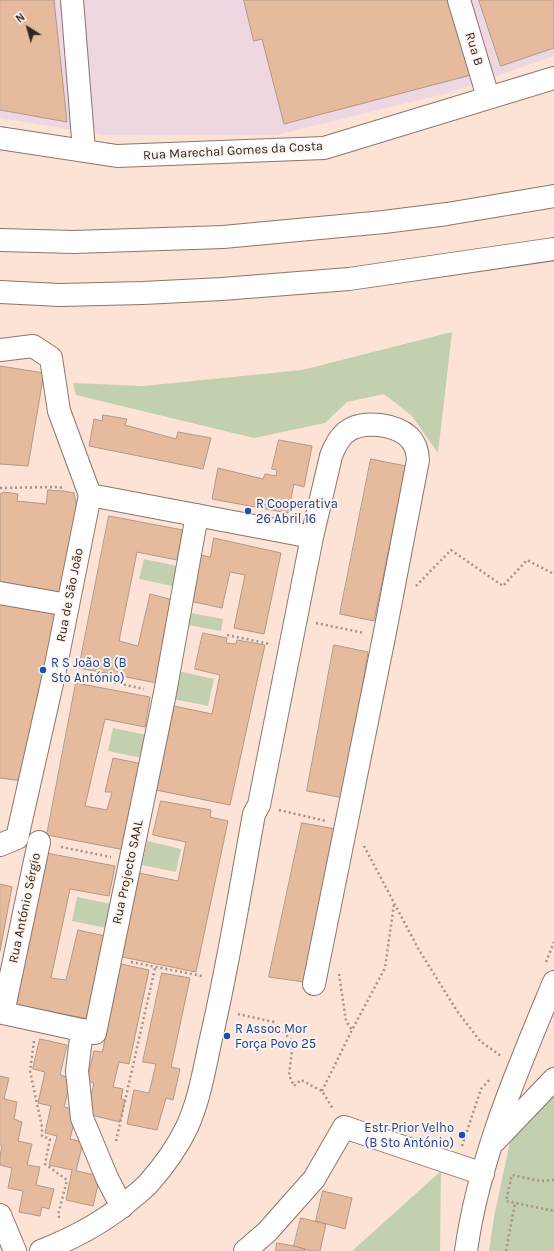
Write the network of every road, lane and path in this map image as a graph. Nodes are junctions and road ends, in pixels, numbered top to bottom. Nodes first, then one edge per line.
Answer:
1 (72, 0) edge
2 (459, 0) edge
3 (554, 78) edge
4 (488, 97) junction
5 (0, 138) edge
6 (84, 151) junction
7 (554, 196) edge
8 (0, 240) edge
9 (554, 249) edge
10 (0, 292) edge
11 (0, 350) edge
12 (0, 488) edge
13 (90, 495) junction
14 (198, 515) junction
15 (312, 537) junction
16 (554, 574) edge
17 (414, 588) dead end
18 (0, 593) edge
19 (68, 605) junction
20 (334, 627) dead end
21 (227, 636) dead end
22 (384, 637) junction
23 (290, 648) junction
24 (55, 670) junction
25 (165, 693) junction
26 (293, 814) dead end
27 (347, 825) junction
28 (39, 842) joint
29 (0, 845) edge
30 (131, 861) junction
31 (394, 903) junction
32 (320, 957) junction
33 (111, 958) junction
34 (155, 968) junction
35 (224, 980) junction
36 (554, 982) edge
37 (314, 984) dead end
38 (218, 1009) junction
39 (38, 1020) junction
40 (82, 1030) junction
41 (352, 1030) junction
42 (507, 1060) dead end
43 (554, 1079) edge
44 (115, 1143) dead end
45 (491, 1145) junction
46 (483, 1174) junction
47 (554, 1180) edge
48 (515, 1203) junction
49 (122, 1207) junction
50 (554, 1211) edge
51 (0, 1215) edge
52 (69, 1239) junction
53 (15, 1251) edge
54 (41, 1251) edge
55 (245, 1251) edge
56 (466, 1251) edge
57 (506, 1251) edge

1 - 6 main road
2 - 4 main road, Rua B
3 - 4 main road, Rua Marechal Gomes da Costa
4 - 6 main road, Rua Marechal Gomes da Costa
5 - 6 main road, Rua Marechal Gomes da Costa
7 - 8 main road
9 - 10 main road
11 - 13 main road
12 - 13 path
13 - 14 main road
13 - 19 main road, Rua de São João
14 - 15 main road
14 - 25 main road, Rua Projecto SAAL
15 - 22 main road
15 - 23 main road
16 - 17 path
18 - 19 main road
19 - 24 main road, Rua de São João
20 - 22 path
21 - 23 path
22 - 27 main road
23 - 35 main road
24 - 25 path
24 - 29 main road, Rua de São João
25 - 30 main road, Rua Projecto SAAL
26 - 27 path
27 - 31 path
27 - 32 main road
28 - 30 path
28 - 39 main road, Rua António Sérgio
30 - 33 main road, Rua Projecto SAAL
31 - 41 path
31 - 42 path
32 - 37 main road
32 - 41 path
33 - 34 path
33 - 40 main road, Rua Projecto SAAL
34 - 35 path
34 - 44 path
35 - 38 main road
36 - 45 main road
38 - 41 path
38 - 49 main road
39 - 40 main road, Rua António Sérgio
39 - 52 path
40 - 49 main road
43 - 45 main road
45 - 46 main road
46 - 55 main road
46 - 56 main road
47 - 48 path
48 - 50 path
48 - 57 path
49 - 52 main road
51 - 53 main road
52 - 54 main road

